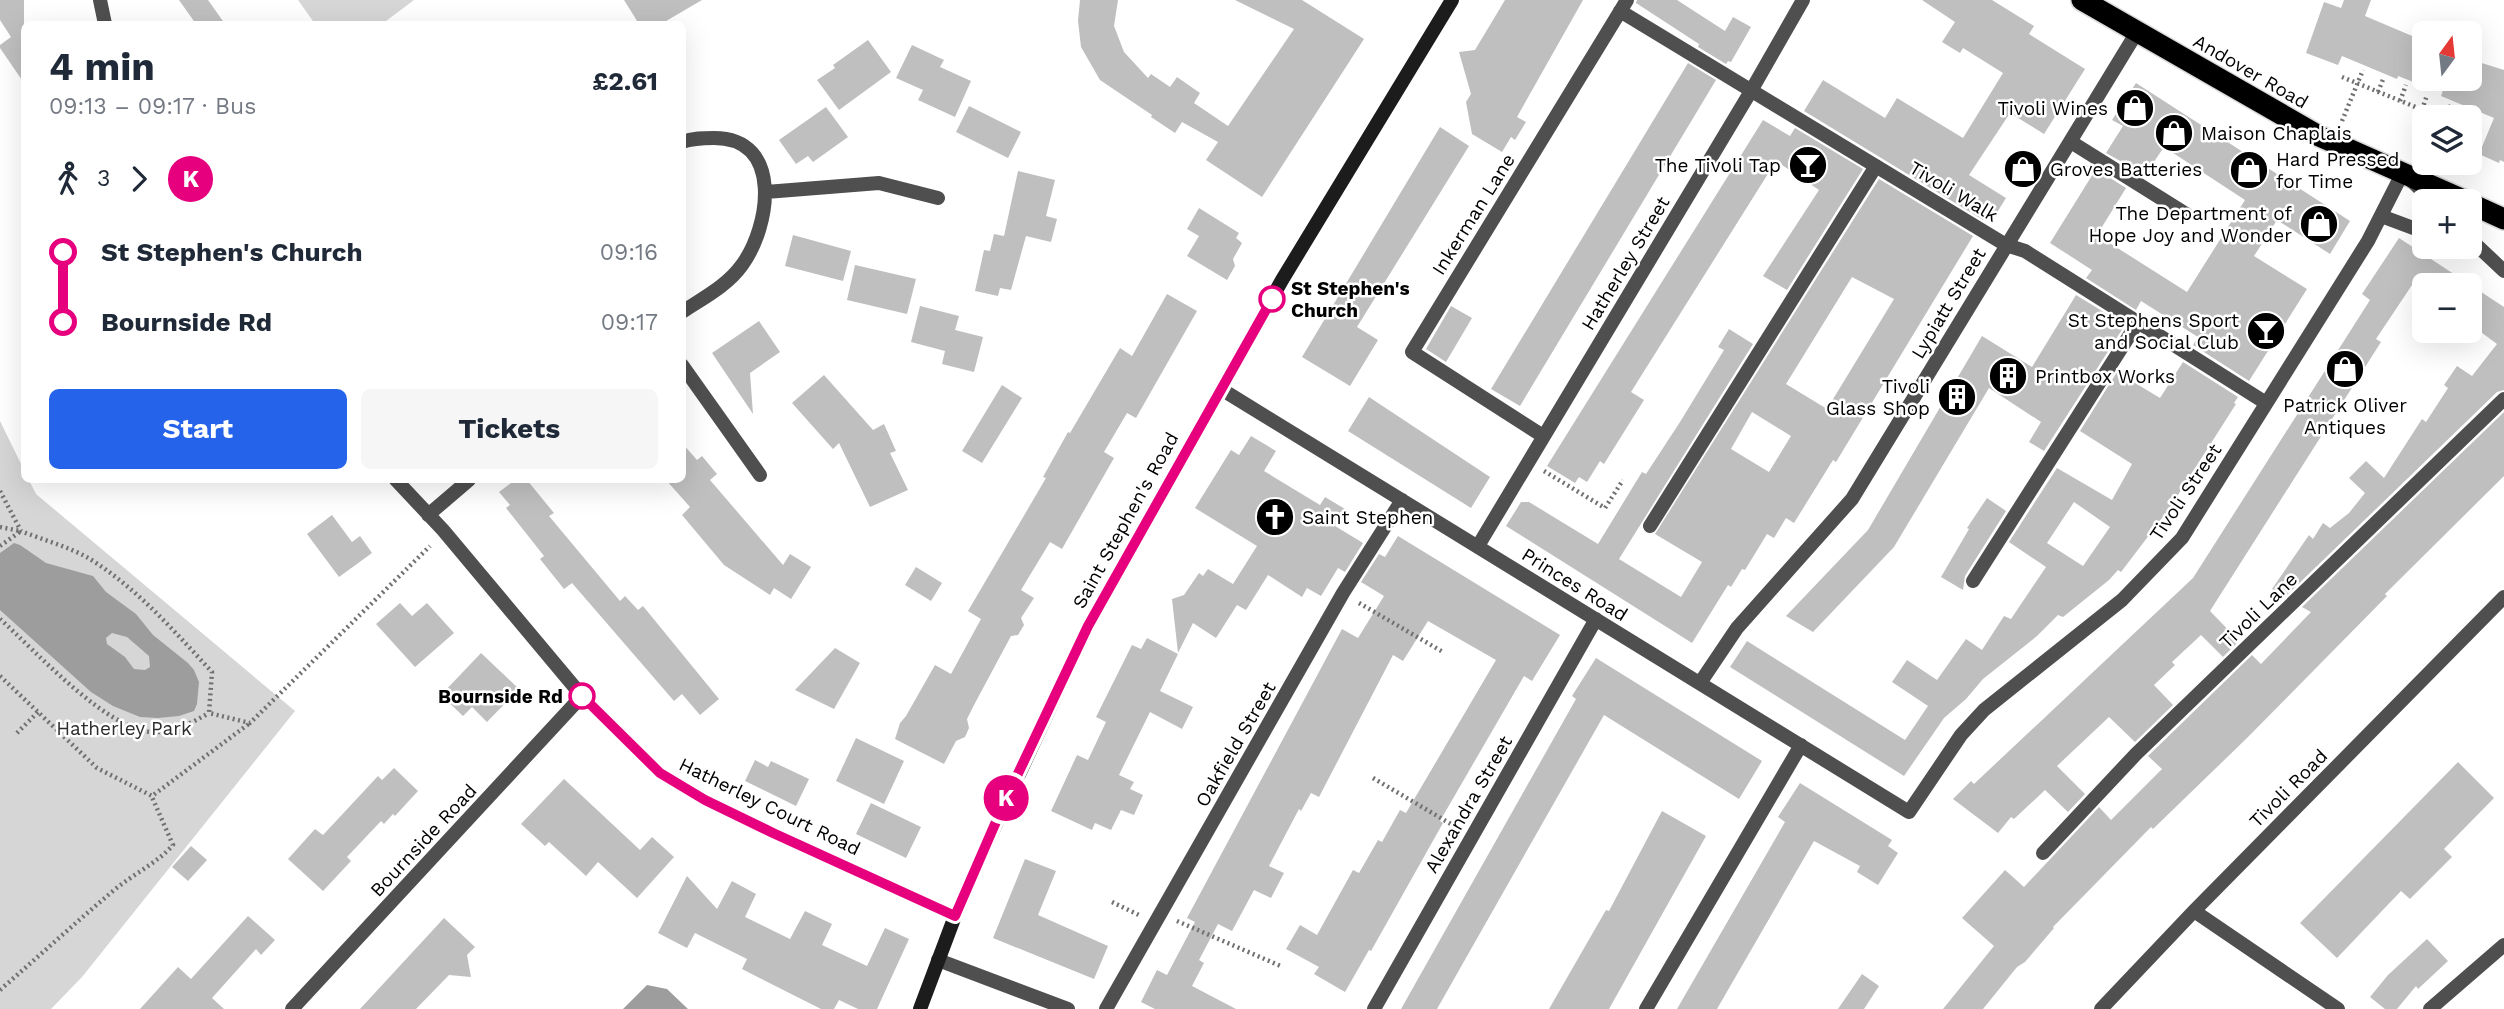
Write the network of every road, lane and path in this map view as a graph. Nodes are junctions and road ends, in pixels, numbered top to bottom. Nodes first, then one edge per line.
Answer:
1 (100, 0) edge
2 (1452, 0) edge
3 (1803, 0) edge
4 (2082, 0) edge
5 (1624, 6) edge
6 (104, 21) edge
7 (2137, 32) junction
8 (2363, 70) dead end
9 (2384, 77) dead end
10 (2342, 78) dead end
11 (2358, 84) junction
12 (2406, 85) dead end
13 (1751, 91) junction
14 (2378, 92) junction
15 (2427, 95) dead end
16 (2400, 101) junction
17 (2424, 105) edge
18 (2412, 106) edge
19 (686, 141) edge
20 (2071, 142) junction
21 (2332, 143) junction
22 (1876, 166) junction
23 (2403, 172) junction
24 (2420, 189) edge
25 (2439, 189) edge
26 (766, 192) junction
27 (938, 198) dead end
28 (2482, 209) edge
29 (2186, 214) dead end
30 (2381, 216) junction
31 (2504, 219) edge
32 (2412, 228) edge
33 (2006, 245) junction
34 (2482, 250) edge
35 (2504, 271) edge
36 (686, 309) edge
37 (2138, 322) junction
38 (686, 371) edge
39 (1221, 388) junction
40 (2504, 399) edge
41 (2266, 403) junction
42 (1543, 436) junction
43 (1528, 461) junction
44 (760, 475) dead end
45 (1623, 480) dead end
46 (399, 483) edge
47 (465, 483) edge
48 (0, 491) edge
49 (1402, 500) junction
50 (428, 515) junction
51 (1650, 526) dead end
52 (0, 527) edge
53 (443, 530) junction
54 (21, 531) junction
55 (0, 546) edge
56 (1478, 546) junction
57 (1973, 582) dead end
58 (1343, 593) junction
59 (2504, 597) edge
60 (0, 619) edge
61 (1596, 619) junction
62 (1443, 652) dead end
63 (0, 676) edge
64 (1700, 683) junction
65 (582, 696) junction
66 (38, 712) junction
67 (209, 713) junction
68 (250, 723) junction
69 (17, 733) dead end
70 (1801, 745) junction
71 (1373, 778) dead end
72 (152, 796) junction
73 (1909, 812) joint
74 (1472, 837) junction
75 (2043, 852) dead end
76 (1112, 902) dead end
77 (2194, 911) junction
78 (1134, 912) dead end
79 (1160, 915) junction
80 (955, 916) junction
81 (2504, 945) edge
82 (938, 960) junction
83 (1283, 967) dead end
84 (0, 990) edge
85 (292, 1009) edge
86 (920, 1009) edge
87 (1068, 1009) edge
88 (1106, 1009) edge
89 (1374, 1009) edge
90 (1646, 1009) edge
91 (2101, 1009) edge
92 (2338, 1009) edge
93 (2430, 1009) edge

1 - 6 street
2 - 39 street, Saint Stephen's Road
3 - 13 street, Hatherley Street
4 - 7 highway, Andover Road
5 - 13 street, Tivoli Walk
5 - 42 street, Inkerman Lane
7 - 20 street, Lypiatt Street
7 - 21 highway, Andover Road
8 - 11 path
9 - 14 path
10 - 11 path
11 - 14 path
11 - 21 path
12 - 16 path
13 - 22 street, Tivoli Walk
13 - 42 street, Hatherley Street
14 - 16 path
15 - 17 path
16 - 18 path
19 - 26 street
20 - 29 street
20 - 33 street, Lypiatt Street
21 - 23 highway, Andover Road
22 - 33 street, Tivoli Walk
22 - 51 street
23 - 24 street, Andover Road
23 - 25 highway, Andover Road
23 - 30 street, Tivoli Street
26 - 27 street
26 - 36 street
28 - 31 highway, Andover Road
30 - 32 street
30 - 41 street, Tivoli Street
33 - 37 street, Tivoli Walk
33 - 64 street, Lypiatt Street
34 - 35 street
37 - 41 street, Tivoli Walk
37 - 57 street
38 - 44 street
39 - 49 street, Princes Road
39 - 80 street, Saint Stephen's Road
40 - 75 street, Tivoli Lane
41 - 73 street, Tivoli Street
42 - 43 street, Hatherley Street
43 - 45 path
43 - 56 street, Hatherley Street
46 - 50 street, Hatherley Court Road
47 - 50 street
48 - 54 path
49 - 56 street, Princes Road
49 - 58 street, Oakfield Street
50 - 53 street, Hatherley Court Road
52 - 54 path
53 - 65 street, Hatherley Court Road
53 - 68 path
54 - 55 path
54 - 67 path
56 - 61 street, Princes Road
58 - 62 path
58 - 79 street, Oakfield Street
59 - 77 street, Tivoli Road
60 - 67 path
61 - 64 street, Princes Road
61 - 74 street, Alexandra Street
63 - 66 path
64 - 70 street, Princes Road
65 - 80 street, Hatherley Court Road
65 - 85 street, Bournside Road
66 - 69 path
66 - 72 path
67 - 68 path
68 - 72 path
70 - 73 street, Princes Road
70 - 90 street
71 - 74 path
72 - 84 path
74 - 89 street, Alexandra Street
76 - 78 path
77 - 91 street, Tivoli Road
77 - 92 street
79 - 83 path
79 - 88 street, Oakfield Street
80 - 82 street, Saint Stephen's Road
81 - 93 street
82 - 86 street, Saint Stephen's Road
82 - 87 street

